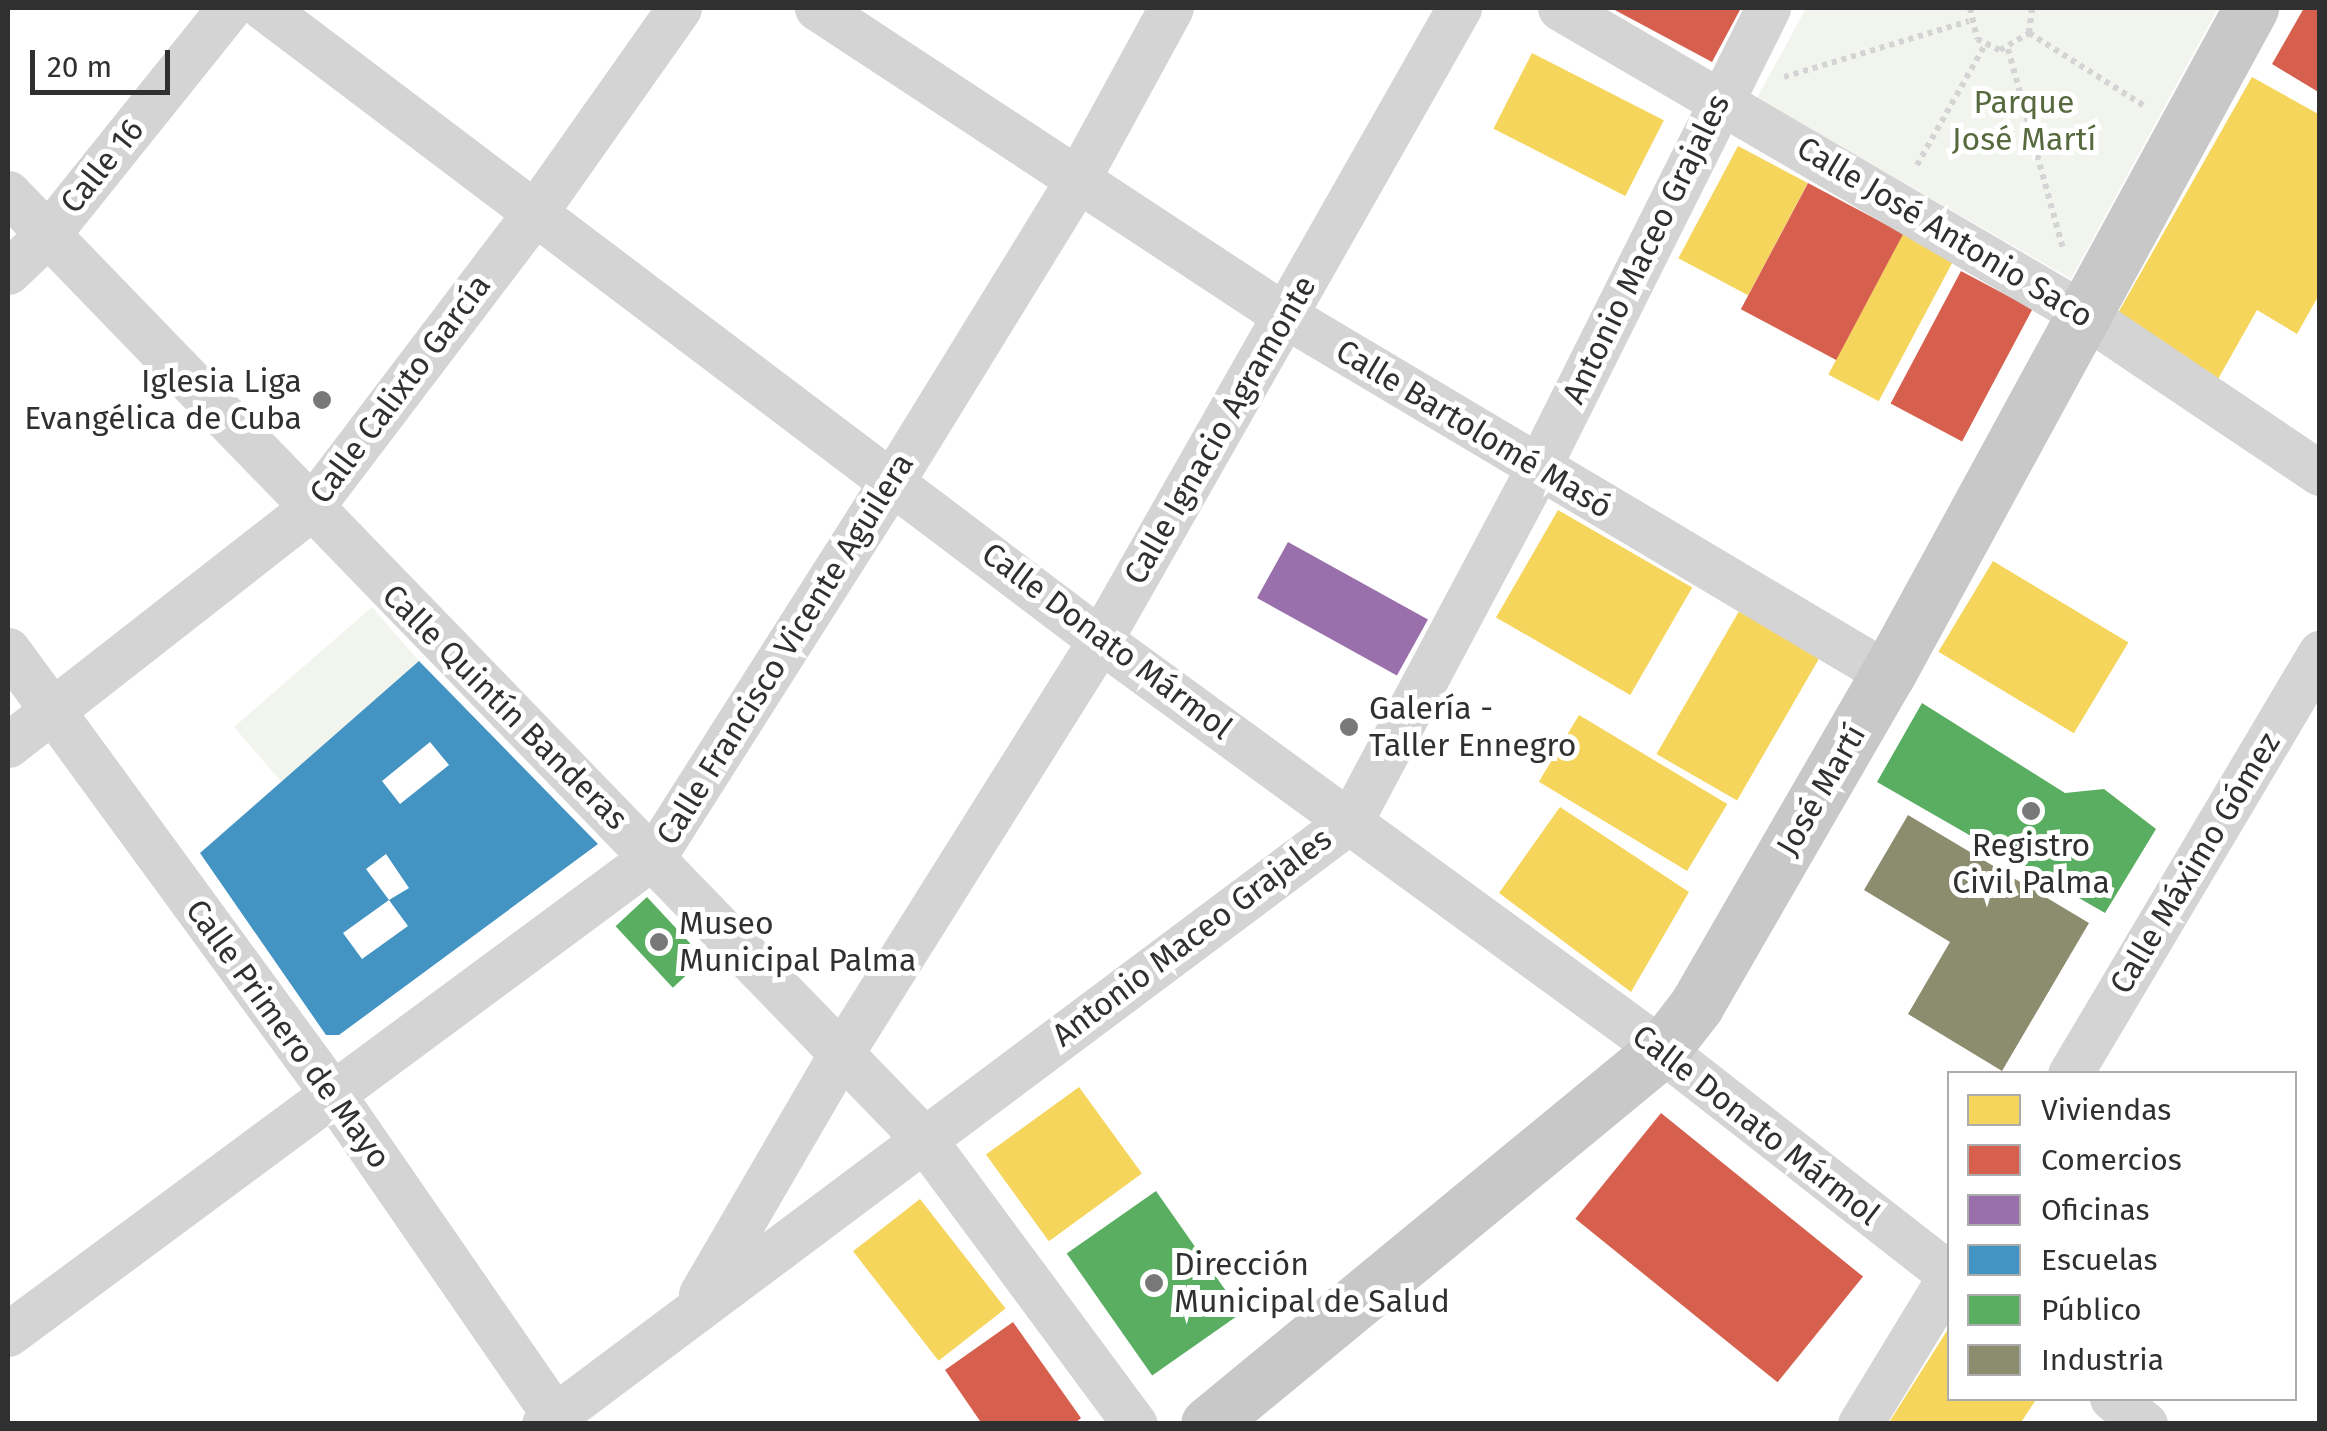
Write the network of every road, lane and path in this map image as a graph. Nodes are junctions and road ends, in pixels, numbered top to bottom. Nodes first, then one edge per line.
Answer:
1 (228, 8) edge
2 (264, 8) edge
3 (679, 8) edge
4 (816, 8) edge
5 (1171, 8) edge
6 (1459, 8) edge
7 (1560, 8) edge
8 (1768, 8) edge
9 (1970, 8) edge
10 (2032, 8) edge
11 (2251, 8) edge
12 (1969, 20) junction
13 (2029, 34) junction
14 (1985, 45) junction
15 (2008, 49) junction
16 (1720, 96) junction
17 (2182, 129) junction
18 (1076, 182) junction
19 (8, 192) edge
20 (1897, 202) junction
21 (536, 211) junction
22 (48, 234) junction
23 (8, 272) edge
24 (2080, 312) junction
25 (1284, 316) junction
26 (1538, 468) junction
27 (2320, 474) edge
28 (894, 480) junction
29 (309, 510) junction
30 (1100, 640) junction
31 (8, 650) edge
32 (2320, 652) edge
33 (1888, 674) junction
34 (54, 710) junction
35 (8, 745) edge
36 (1350, 820) junction
37 (654, 856) junction
38 (1662, 1050) junction
39 (842, 1052) junction
40 (2072, 1071) edge
41 (332, 1093) junction
42 (922, 1138) junction
43 (1947, 1273) edge
44 (1947, 1280) edge
45 (692, 1309) junction
46 (8, 1334) edge
47 (2116, 1401) edge
48 (553, 1421) edge
49 (1135, 1424) edge
50 (1208, 1424) edge
51 (1860, 1424) edge
52 (2145, 1424) edge

1 - 22 street, Calle 16
2 - 21 street, Calle Donato Mármol
3 - 21 street, Calle Calixto García
4 - 18 street, Calle Bartolomé Masó
5 - 18 street, Calle Francisco Vicente Aguilera
6 - 25 street, Calle Ignacio Agramonte
7 - 16 street, Calle José Antonio Saco
8 - 16 street, Antonio Maceo Grajales
9 - 12 path
10 - 13 path
11 - 17 main road, José Martí
12 - 14 path
12 - 16 path
13 - 15 path
13 - 17 path
14 - 15 path
14 - 20 path
15 - 24 path
16 - 20 street, Calle José Antonio Saco
16 - 26 street, Antonio Maceo Grajales
17 - 24 main road, José Martí
18 - 25 street, Calle Bartolomé Masó
18 - 28 street, Calle Francisco Vicente Aguilera
19 - 22 street, Calle Quintín Banderas
20 - 24 street, Calle José Antonio Saco
21 - 28 street, Calle Donato Mármol
21 - 29 street, Calle Calixto García
22 - 23 street, Calle 16
22 - 29 street, Calle Quintín Banderas
24 - 27 street, Calle José Antonio Saco
24 - 33 main road, José Martí
25 - 26 street, Calle Bartolomé Masó
25 - 30 street, Calle Ignacio Agramonte
26 - 33 street, Calle Bartolomé Masó
26 - 36 street, Antonio Maceo Grajales
28 - 30 street, Calle Donato Mármol
28 - 37 street, Calle Francisco Vicente Aguilera
29 - 34 street, Calle Calixto García
29 - 37 street, Calle Quintín Banderas
30 - 36 street, Calle Donato Mármol
30 - 39 street, Calle Ignacio Agramonte
31 - 34 street, Calle Primero de Mayo
32 - 40 street, Calle Máximo Gómez
33 - 38 main road, José Martí
34 - 35 street, Calle Calixto García
34 - 41 street, Calle Primero de Mayo
36 - 38 street, Calle Donato Mármol
36 - 42 street, Antonio Maceo Grajales
37 - 39 street, Calle Quintín Banderas
37 - 41 street, Calle Francisco Vicente Aguilera
38 - 43 street, Calle Donato Mármol
38 - 50 main road, José Martí
39 - 42 street, Calle Quintín Banderas
39 - 45 street, Calle Ignacio Agramonte
41 - 46 street, Calle Francisco Vicente Aguilera
41 - 48 street, Calle Primero de Mayo
42 - 45 street, Antonio Maceo Grajales
42 - 49 street, Calle Quintín Banderas
44 - 51 street
45 - 48 street, Antonio Maceo Grajales
47 - 52 street

